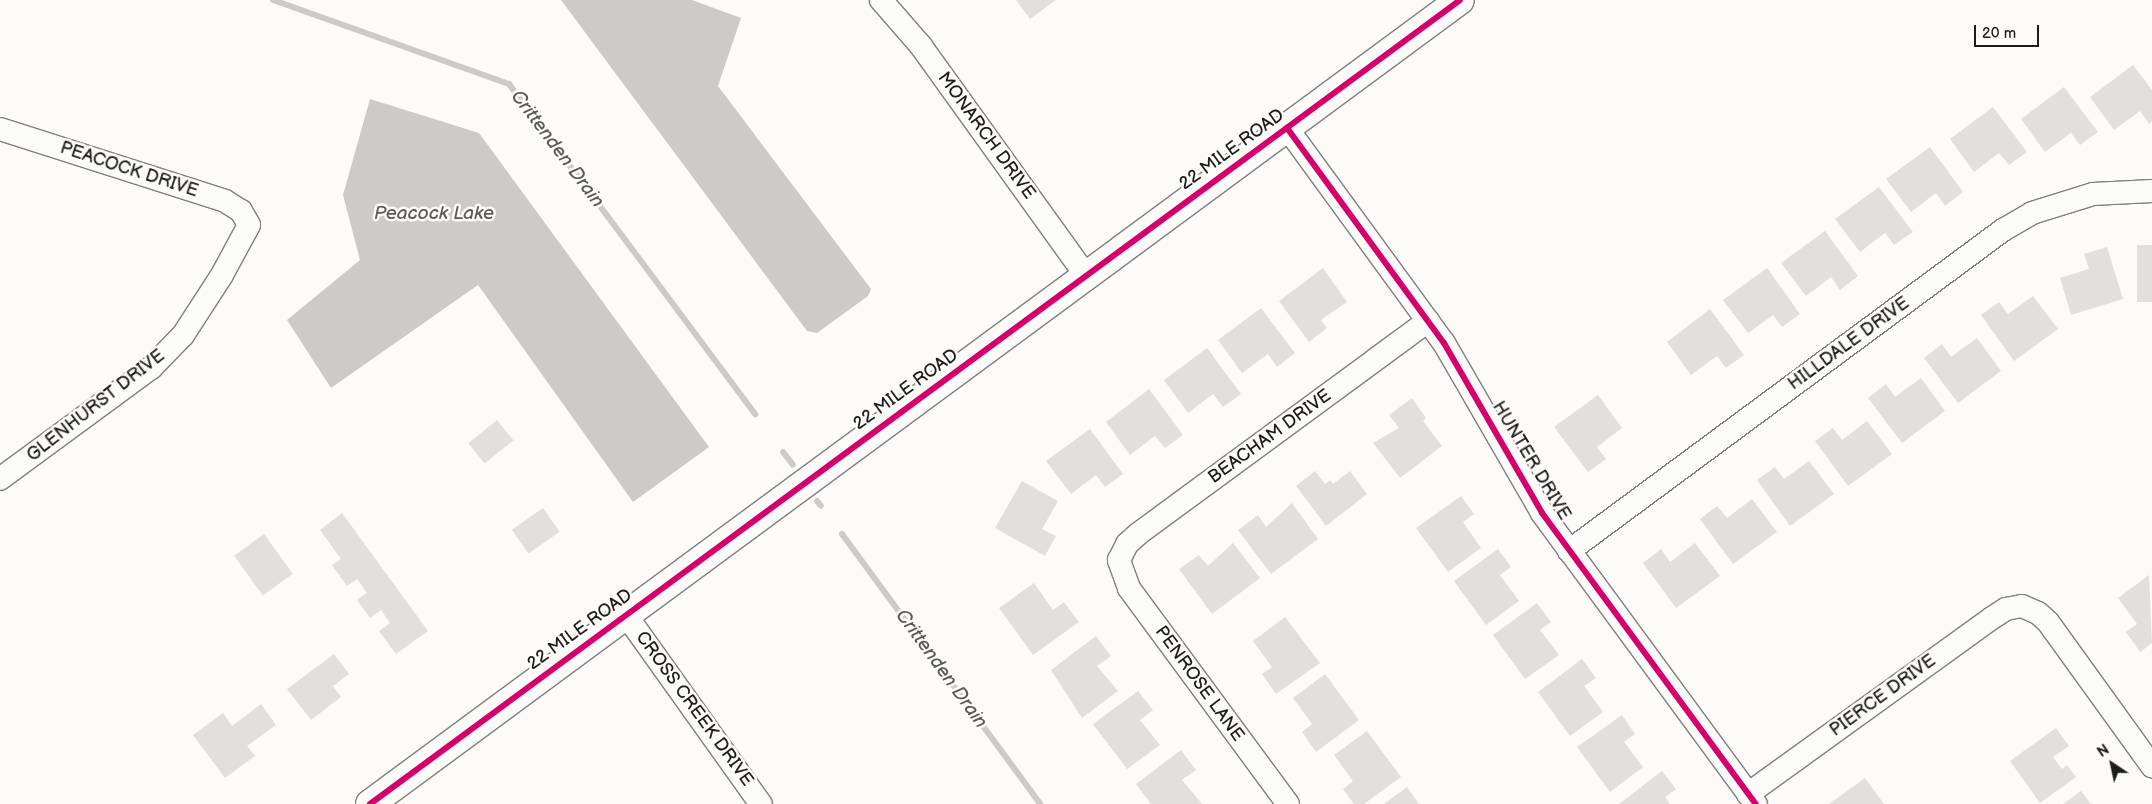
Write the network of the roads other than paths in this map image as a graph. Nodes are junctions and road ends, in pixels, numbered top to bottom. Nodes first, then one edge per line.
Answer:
1 (881, 0) edge
2 (1460, 0) edge
3 (0, 128) edge
4 (1287, 128) junction
5 (2152, 190) edge
6 (249, 225) joint
7 (1086, 276) junction
8 (1428, 321) junction
9 (0, 479) edge
10 (1569, 551) junction
11 (1119, 560) joint
12 (626, 615) junction
13 (2152, 766) edge
14 (1752, 799) edge
15 (370, 804) edge
16 (761, 804) edge
17 (1288, 804) edge

1 - 7 street, MONARCH DRIVE
2 - 4 street, 22 MILE ROAD
3 - 6 street, PEACOCK DRIVE
4 - 7 street, 22 MILE ROAD
4 - 8 street, HUNTER DRIVE
5 - 10 street, HILLDALE DRIVE
6 - 9 street, GLENHURST DRIVE
7 - 12 street, 22 MILE ROAD
8 - 10 street, HUNTER DRIVE
8 - 11 street, BEACHAM DRIVE
10 - 14 street, HUNTER DRIVE
11 - 17 street, PENROSE LANE
12 - 15 street, 22 MILE ROAD
12 - 16 street, CROSS CREEK DRIVE
13 - 14 street, PIERCE DRIVE

